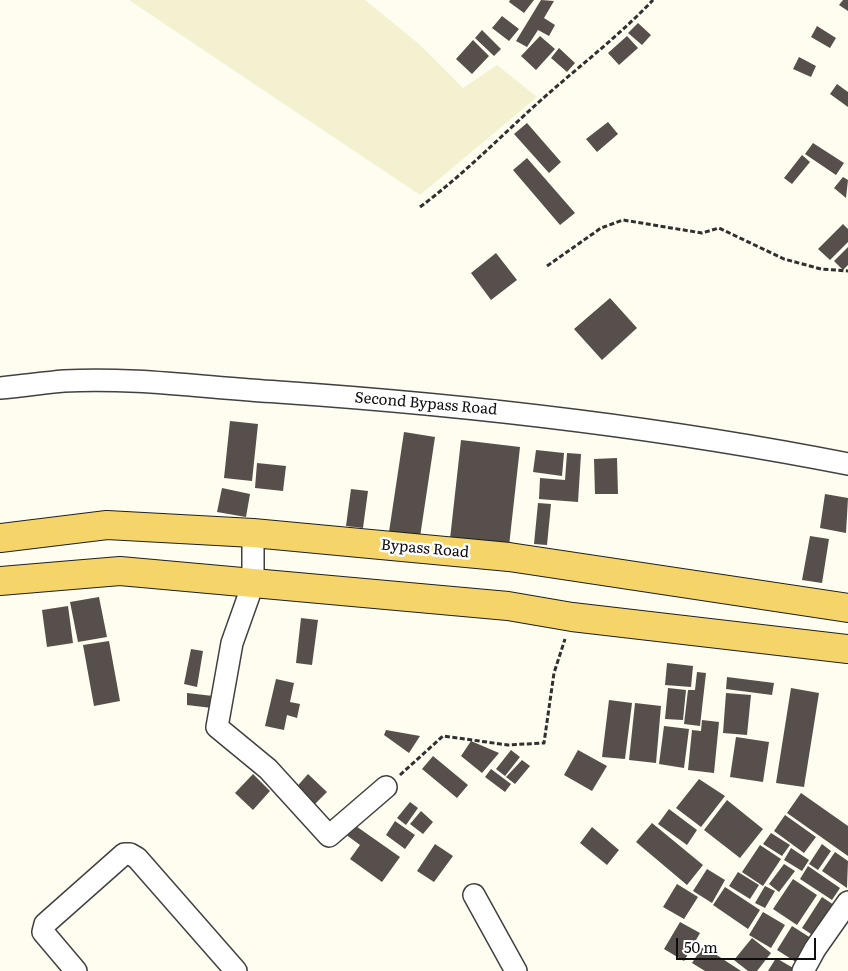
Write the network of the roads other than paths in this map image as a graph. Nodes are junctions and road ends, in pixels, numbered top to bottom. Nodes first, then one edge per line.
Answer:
1 (0, 388) edge
2 (848, 464) edge
3 (253, 533) junction
4 (0, 538) edge
5 (0, 581) edge
6 (253, 584) junction
7 (848, 608) edge
8 (848, 649) edge
9 (386, 787) road end
10 (474, 895) dead end
11 (848, 902) edge
12 (76, 971) edge
13 (236, 971) edge
14 (516, 971) edge
15 (803, 971) edge

1 - 2 street, Second Bypass Road
3 - 4 main road, Bypass Road
3 - 6 street
3 - 7 main road, Bypass Road
5 - 6 main road
6 - 8 main road
6 - 9 street
10 - 14 street
11 - 15 street
12 - 13 street

